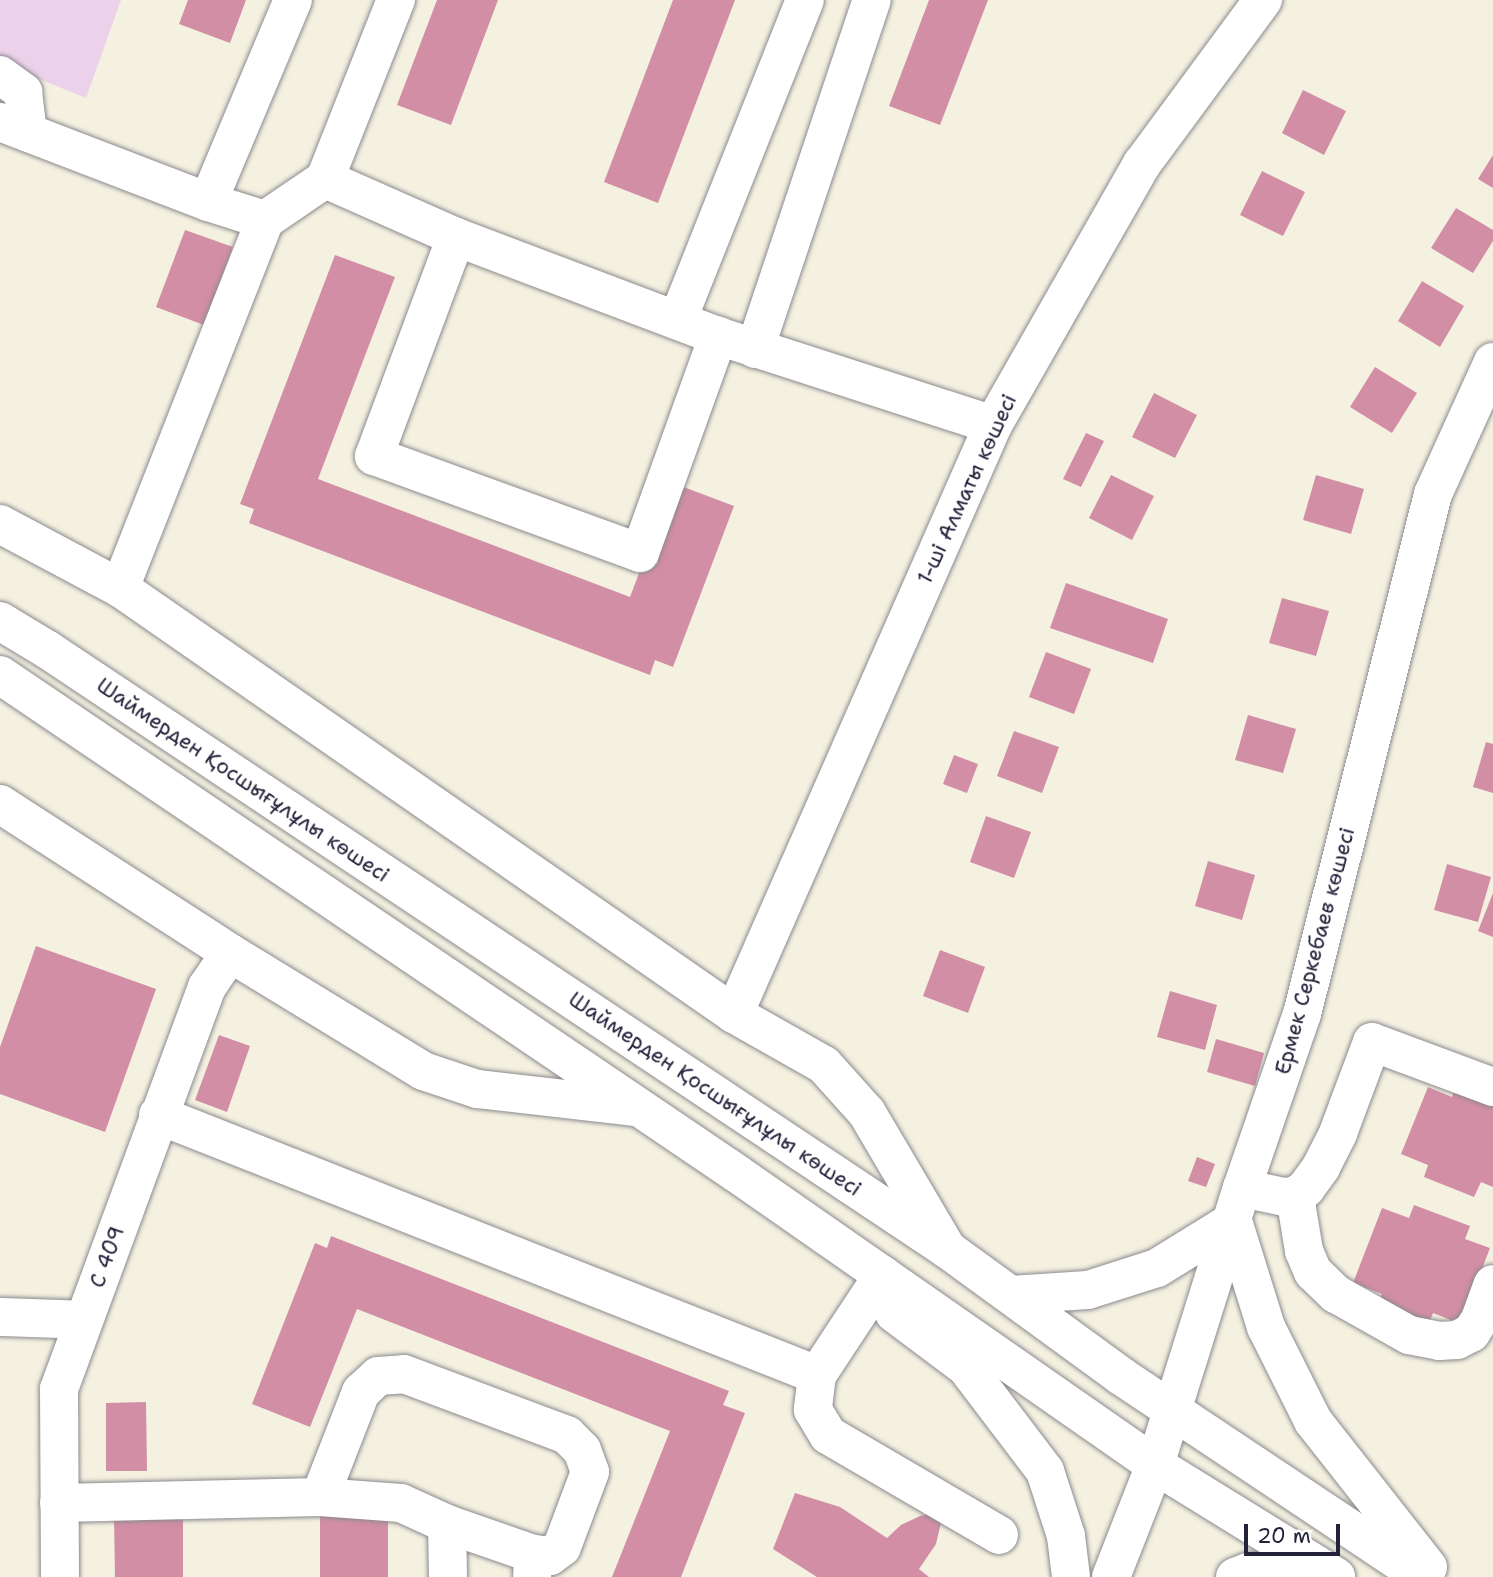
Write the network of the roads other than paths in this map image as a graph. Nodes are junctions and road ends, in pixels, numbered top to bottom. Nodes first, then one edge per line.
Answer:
1 (293, 0) edge
2 (396, 0) edge
3 (804, 0) edge
4 (872, 0) edge
5 (1263, 0) edge
6 (0, 75) edge
7 (14, 127) edge
8 (325, 179) junction
9 (208, 202) junction
10 (265, 220) junction
11 (456, 237) junction
12 (678, 319) junction
13 (718, 337) junction
14 (755, 349) junction
15 (1493, 362) edge
16 (993, 425) junction
17 (0, 524) edge
18 (120, 589) junction
19 (0, 621) edge
20 (0, 675) edge
21 (0, 804) edge
22 (230, 953) junction
23 (734, 1014) junction
24 (1493, 1087) edge
25 (636, 1107) junction
26 (158, 1115) junction
27 (1295, 1196) junction
28 (1238, 1204) junction
29 (947, 1249) junction
30 (1493, 1284) edge
31 (877, 1285) junction
32 (1011, 1296) junction
33 (0, 1317) edge
34 (85, 1321) junction
35 (817, 1375) junction
36 (1172, 1410) junction
37 (1155, 1465) junction
38 (320, 1497) junction
39 (59, 1503) junction
40 (447, 1524) junction
41 (999, 1535) dead end
42 (532, 1565) edge
43 (60, 1577) edge
44 (448, 1577) edge
45 (1071, 1577) edge
46 (1111, 1577) edge
47 (1235, 1577) edge
48 (1302, 1577) edge
49 (1336, 1577) edge
50 (1422, 1577) edge
51 (1436, 1577) edge

1 - 9 street
2 - 8 street
3 - 12 street
4 - 14 street
5 - 16 street, 1-ші Алматы көшесі
6 - 7 street
7 - 9 street
8 - 10 street
8 - 11 street
9 - 10 street
10 - 18 street
11 - 12 street
11 - 13 street
12 - 13 street
13 - 14 street
14 - 16 street
15 - 28 street, Ермек Серкебаев көшесі
16 - 23 street, 1-ші Алматы көшесі
17 - 18 street
18 - 23 street
19 - 29 street, Шаймерден Қосшығұлұлы көшесі
20 - 25 street
21 - 22 street
22 - 25 street
22 - 26 street, С 409
23 - 29 street
24 - 27 street
25 - 31 street
26 - 34 street, С 409
26 - 35 street
27 - 28 street
27 - 30 street
28 - 32 street
28 - 36 street, Ермек Серкебаев көшесі
28 - 51 street
29 - 32 street, Шаймерден Қосшығұлұлы көшесі
31 - 35 street
31 - 37 street
31 - 45 street
32 - 36 street, Шаймерден Қосшығұлұлы көшесі
33 - 34 street
34 - 39 street, С 409
35 - 41 street
36 - 37 street, Ермек Серкебаев көшесі
36 - 50 street, Шаймерден Қосшығұлұлы көшесі
37 - 46 street, Ермек Серкебаев көшесі
37 - 49 street
38 - 39 street
38 - 40 street
38 - 42 street
39 - 43 street, С 409
40 - 42 street
40 - 44 street
47 - 48 street

